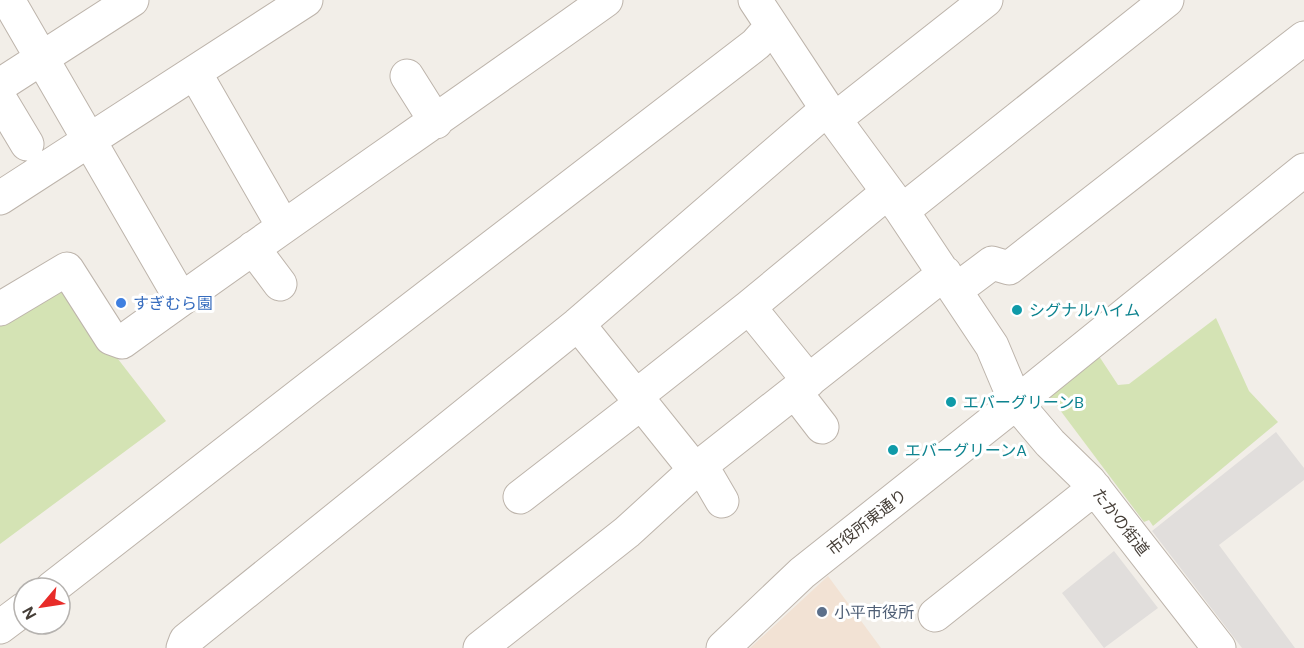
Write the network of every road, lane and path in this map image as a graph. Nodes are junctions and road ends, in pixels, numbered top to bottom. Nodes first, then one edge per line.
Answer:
1 (8, 0) edge
2 (132, 0) edge
3 (306, 0) edge
4 (606, 0) edge
5 (986, 0) edge
6 (1167, 0) edge
7 (764, 13) edge
8 (1304, 38) edge
9 (41, 58) junction
10 (195, 73) junction
11 (407, 76) dead end
12 (0, 86) edge
13 (0, 99) edge
14 (831, 114) junction
15 (436, 122) junction
16 (90, 141) junction
17 (27, 144) dead end
18 (1303, 174) edge
19 (0, 198) edge
20 (895, 201) junction
21 (283, 226) junction
22 (253, 248) junction
23 (950, 282) junction
24 (280, 284) dead end
25 (181, 299) junction
26 (749, 307) junction
27 (0, 309) edge
28 (578, 324) junction
29 (802, 386) junction
30 (637, 401) junction
31 (1016, 403) junction
32 (822, 427) dead end
33 (698, 467) junction
34 (1095, 489) junction
35 (520, 497) dead end
36 (722, 501) dead end
37 (67, 576) edge
38 (936, 615) dead end
39 (183, 648) edge
40 (480, 648) edge
41 (723, 648) edge
42 (1219, 648) edge

1 - 9 street
2 - 9 street
3 - 10 street
4 - 15 street
5 - 14 street
6 - 20 street
7 - 14 street, たかの街道
7 - 37 street
8 - 23 street
9 - 12 street
9 - 16 street
10 - 16 street
10 - 21 street
11 - 15 street
13 - 17 street
14 - 20 street, たかの街道
14 - 28 street
15 - 21 street
16 - 19 street
16 - 25 street
18 - 31 street, 市役所東通り
20 - 23 street, たかの街道
20 - 26 street
21 - 22 street
22 - 24 street
22 - 25 street
23 - 29 street
23 - 31 street, たかの街道
25 - 27 street
26 - 29 street
26 - 30 street
28 - 30 street
28 - 39 street
29 - 32 street
29 - 33 street
30 - 33 street
30 - 35 street
31 - 34 street, たかの街道
31 - 41 street, 市役所東通り
33 - 36 street
33 - 40 street
34 - 38 street
34 - 42 street, たかの街道

